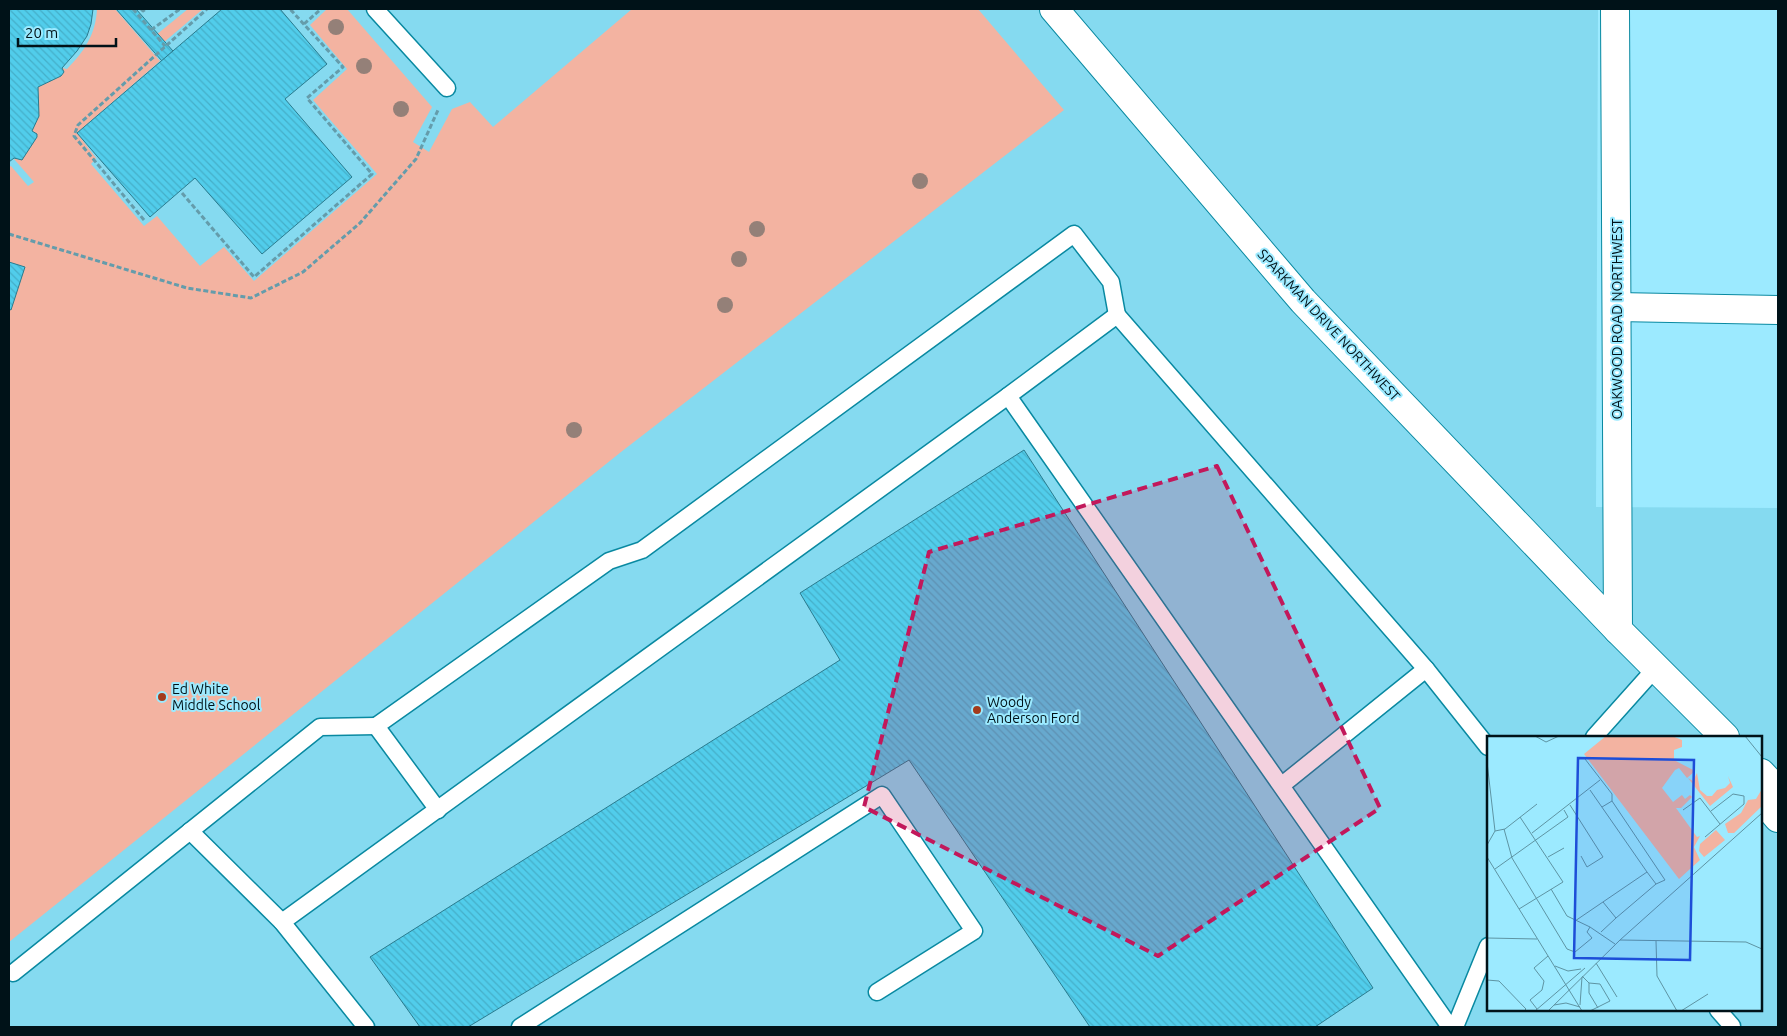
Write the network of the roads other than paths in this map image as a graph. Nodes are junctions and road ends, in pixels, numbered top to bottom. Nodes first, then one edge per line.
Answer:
1 (375, 9) edge
2 (1054, 9) edge
3 (1615, 9) edge
4 (447, 88) road end
5 (1617, 306) junction
6 (1778, 310) edge
7 (1117, 315) junction
8 (1008, 396) junction
9 (1618, 630) junction
10 (1426, 669) junction
11 (1653, 671) junction
12 (376, 726) junction
13 (1595, 736) edge
14 (1708, 736) edge
15 (1724, 736) edge
16 (1487, 746) edge
17 (1762, 774) edge
18 (1282, 785) junction
19 (1778, 791) edge
20 (1762, 799) edge
21 (438, 810) junction
22 (1778, 818) edge
23 (190, 831) junction
24 (282, 922) junction
25 (1487, 948) edge
26 (13, 973) dead end
27 (877, 992) dead end
28 (1719, 1011) edge
29 (366, 1027) edge
30 (520, 1027) edge
31 (1450, 1027) edge
32 (1455, 1027) edge
33 (1731, 1027) edge

1 - 4 lane
2 - 9 main road, SPARKMAN DRIVE NORTHWEST
3 - 5 main road, OAKWOOD ROAD NORTHWEST
5 - 6 main road
5 - 9 main road, OAKWOOD ROAD NORTHWEST
7 - 8 lane
7 - 10 lane
7 - 12 lane
8 - 18 lane
8 - 21 lane
9 - 11 main road, SPARKMAN DRIVE NORTHWEST
9 - 15 main road, SPARKMAN DRIVE NORTHWEST
10 - 16 lane
10 - 18 lane
11 - 13 lane
11 - 14 main road, SPARKMAN DRIVE NORTHWEST
12 - 21 lane
12 - 23 lane
17 - 19 main road
18 - 31 lane
20 - 22 main road
21 - 24 lane
23 - 24 lane
23 - 26 lane
24 - 29 lane
25 - 32 lane
27 - 30 lane
28 - 33 lane

